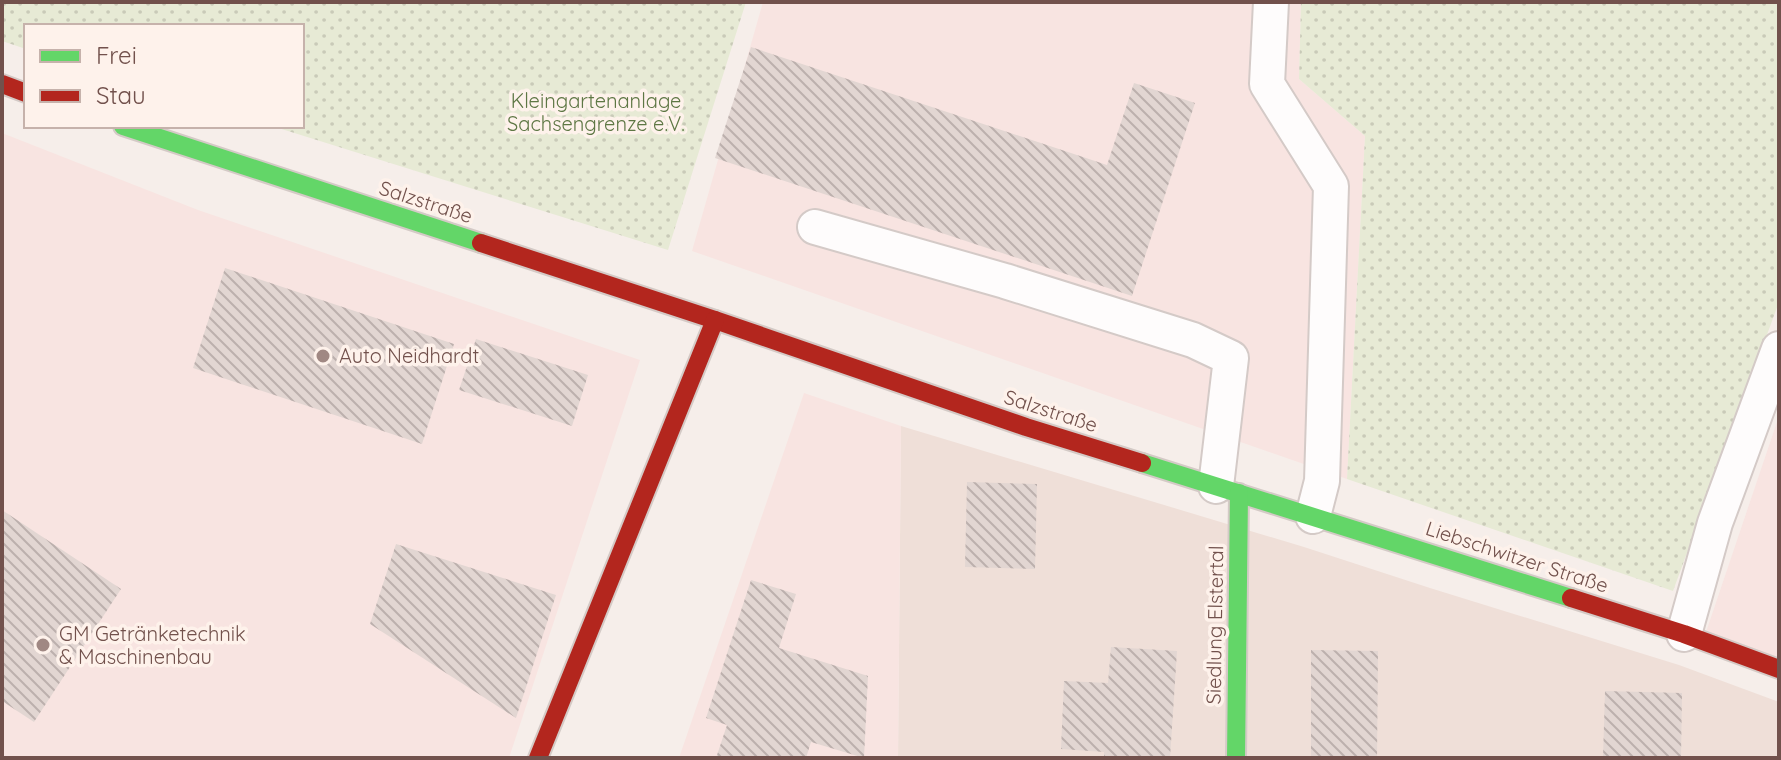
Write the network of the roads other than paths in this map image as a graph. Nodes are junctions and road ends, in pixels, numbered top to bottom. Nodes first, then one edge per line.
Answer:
1 (1271, 2) edge
2 (2, 84) edge
3 (24, 92) edge
4 (129, 128) edge
5 (815, 227) dead end
6 (715, 320) junction
7 (1779, 349) edge
8 (1227, 489) junction
9 (1313, 516) junction
10 (1684, 634) junction
11 (1779, 669) edge
12 (538, 758) edge
13 (1236, 758) edge

1 - 9 lane
2 - 3 main road
4 - 6 main road, Salzstraße
5 - 8 lane
6 - 8 main road, Salzstraße
6 - 12 main road
7 - 10 lane
8 - 9 main road, Liebschwitzer Straße
8 - 13 main road, Siedlung Elstertal
9 - 10 main road, Liebschwitzer Straße
10 - 11 main road, Liebschwitzer Straße

